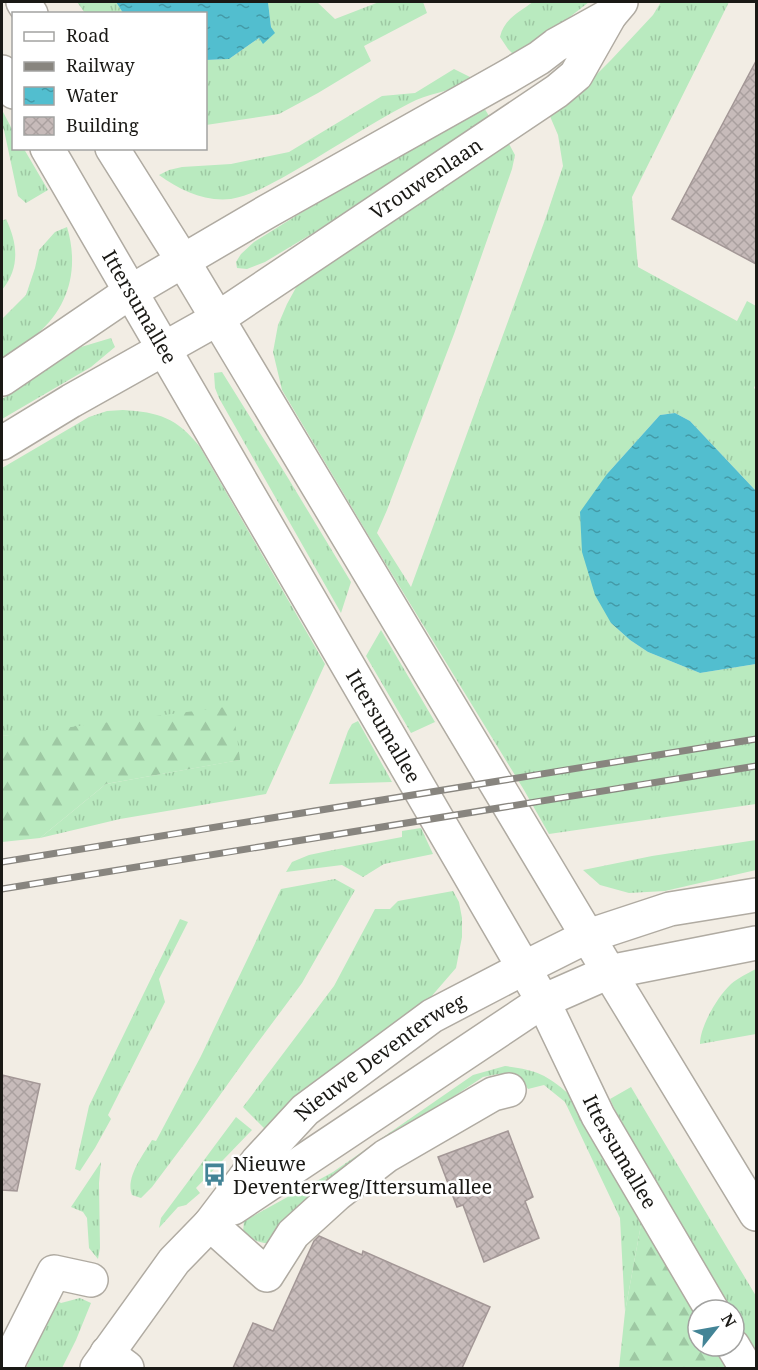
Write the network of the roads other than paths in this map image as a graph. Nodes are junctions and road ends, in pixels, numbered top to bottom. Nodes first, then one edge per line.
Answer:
1 (616, 8) edge
2 (2, 72) edge
3 (12, 89) edge
4 (48, 150) edge
5 (113, 150) edge
6 (183, 261) junction
7 (130, 292) junction
8 (217, 319) junction
9 (165, 350) junction
10 (2, 379) edge
11 (2, 442) edge
12 (756, 895) edge
13 (588, 936) junction
14 (756, 943) edge
15 (524, 968) junction
16 (609, 972) junction
17 (543, 1001) junction
18 (509, 1090) dead end
19 (756, 1215) edge
20 (210, 1224) junction
21 (91, 1280) dead end
22 (704, 1298) edge
23 (110, 1363) edge
24 (7, 1368) edge

1 - 6 street, Vrouwenlaan
1 - 8 street, Vrouwenlaan
2 - 3 street
4 - 7 street, Ittersumallee
5 - 6 street
6 - 7 street, Vrouwenlaan
6 - 8 street
7 - 9 street, Ittersumallee
7 - 10 street, Vrouwenlaan
8 - 9 street, Vrouwenlaan
8 - 13 street
9 - 11 street, Vrouwenlaan
9 - 15 street, Ittersumallee
12 - 13 street, Nieuwe Deventerweg
13 - 15 street, Nieuwe Deventerweg
13 - 16 street
14 - 16 street, Nieuwe Deventerweg
15 - 17 street, Ittersumallee
15 - 20 street, Nieuwe Deventerweg
16 - 17 street, Nieuwe Deventerweg
16 - 19 street
17 - 20 street, Nieuwe Deventerweg
17 - 22 street, Ittersumallee
18 - 20 street
20 - 23 street, Nieuwe Deventerweg
21 - 24 street

